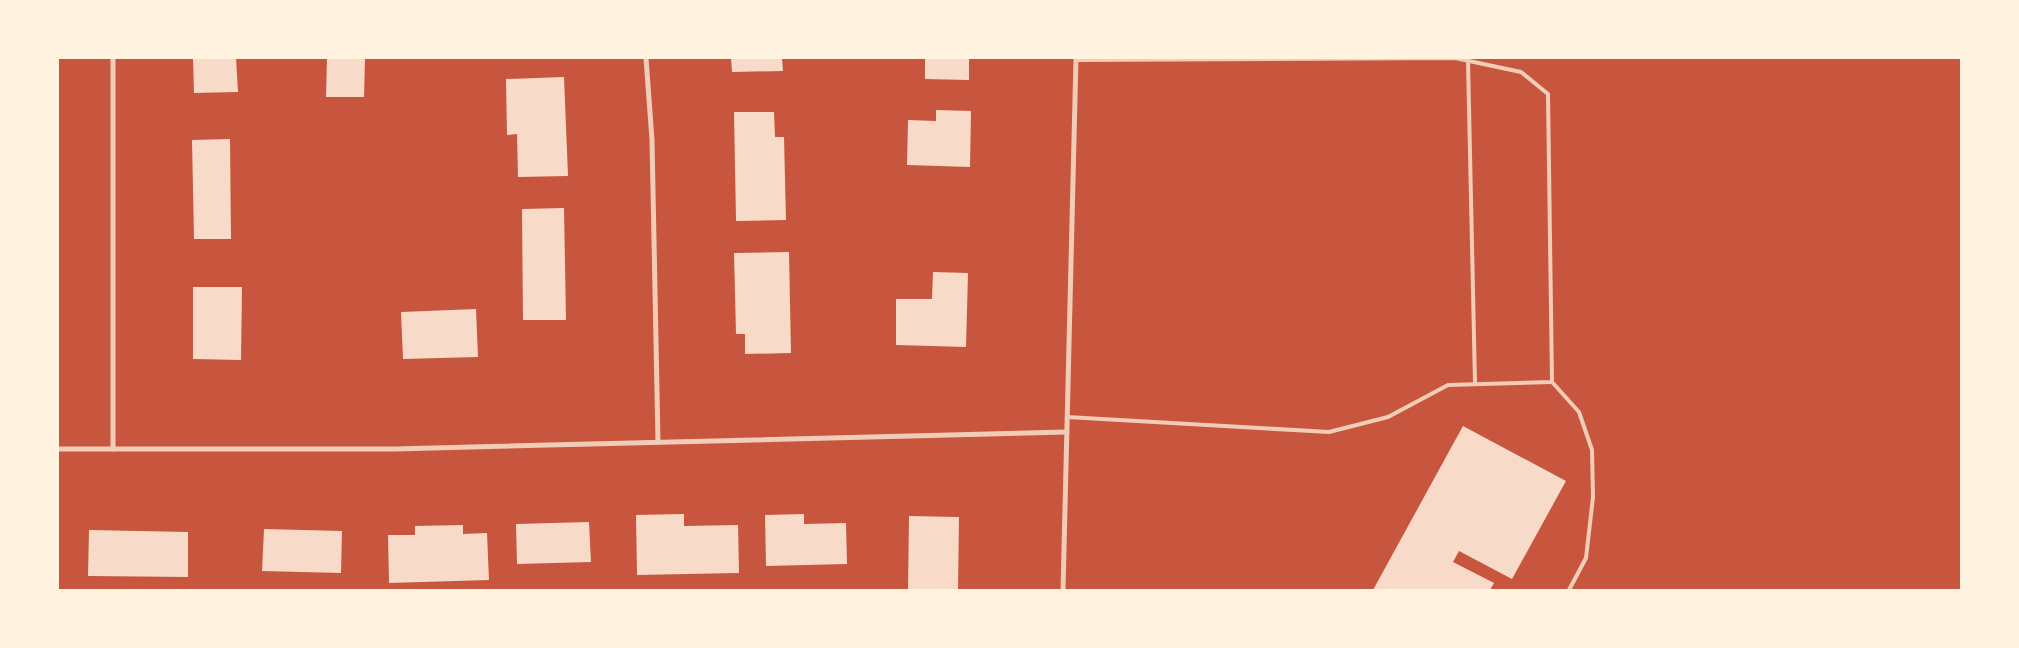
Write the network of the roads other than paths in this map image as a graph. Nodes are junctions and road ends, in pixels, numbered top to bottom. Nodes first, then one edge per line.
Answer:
1 (113, 58) edge
2 (646, 58) edge
3 (1076, 59) edge
4 (1468, 61) junction
5 (1552, 382) junction
6 (1475, 383) junction
7 (1067, 418) junction
8 (1067, 432) junction
9 (658, 442) junction
10 (58, 449) edge
11 (113, 449) junction
12 (1063, 590) edge
13 (1569, 590) edge

1 - 11 street
2 - 9 street
3 - 4 lane
3 - 7 street
4 - 5 lane
4 - 6 lane
5 - 6 lane
5 - 13 lane
6 - 7 lane
7 - 8 street
8 - 9 street
8 - 12 street
9 - 11 street
10 - 11 street

